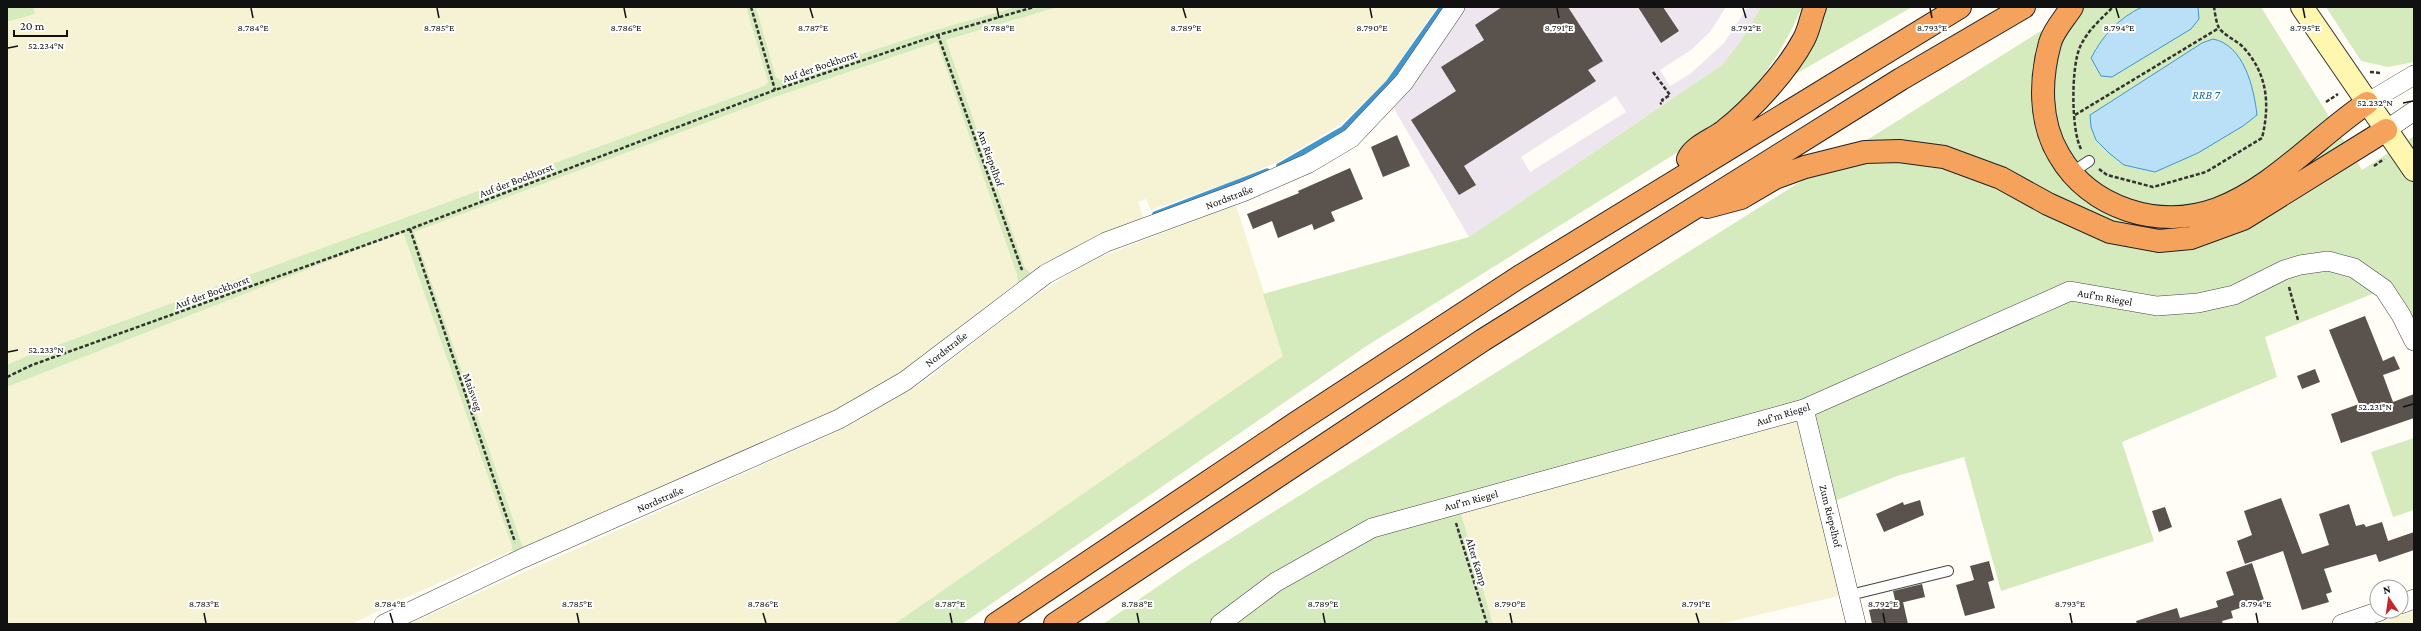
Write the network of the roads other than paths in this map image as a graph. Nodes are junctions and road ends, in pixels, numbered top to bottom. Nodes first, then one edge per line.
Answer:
1 (1455, 7) edge
2 (1815, 7) edge
3 (1960, 7) edge
4 (2024, 7) edge
5 (2072, 7) edge
6 (2302, 7) edge
7 (2414, 75) edge
8 (2367, 103) junction
9 (2414, 111) edge
10 (2386, 130) junction
11 (2089, 160) road end
12 (2414, 170) edge
13 (2071, 173) junction
14 (1680, 177) junction
15 (1685, 213) junction
16 (2414, 341) edge
17 (1804, 409) junction
18 (1948, 571) dead end
19 (1850, 595) junction
20 (2369, 615) edge
21 (384, 624) edge
22 (996, 624) edge
23 (1054, 624) edge
24 (1220, 624) edge
25 (1856, 624) edge
26 (2342, 624) edge

1 - 21 street, Nordstraße
2 - 14 highway
3 - 14 highway
4 - 15 highway
5 - 13 highway
6 - 8 main road
7 - 8 street
8 - 10 main road
8 - 13 highway
9 - 10 street
10 - 12 main road
10 - 15 highway
11 - 13 lane
14 - 22 highway
15 - 23 highway
16 - 17 street, Auf'm Riegel
17 - 19 street, Zum Riepelhof
17 - 24 street, Auf'm Riegel
18 - 19 lane
19 - 25 street, Zum Riepelhof
20 - 26 street

